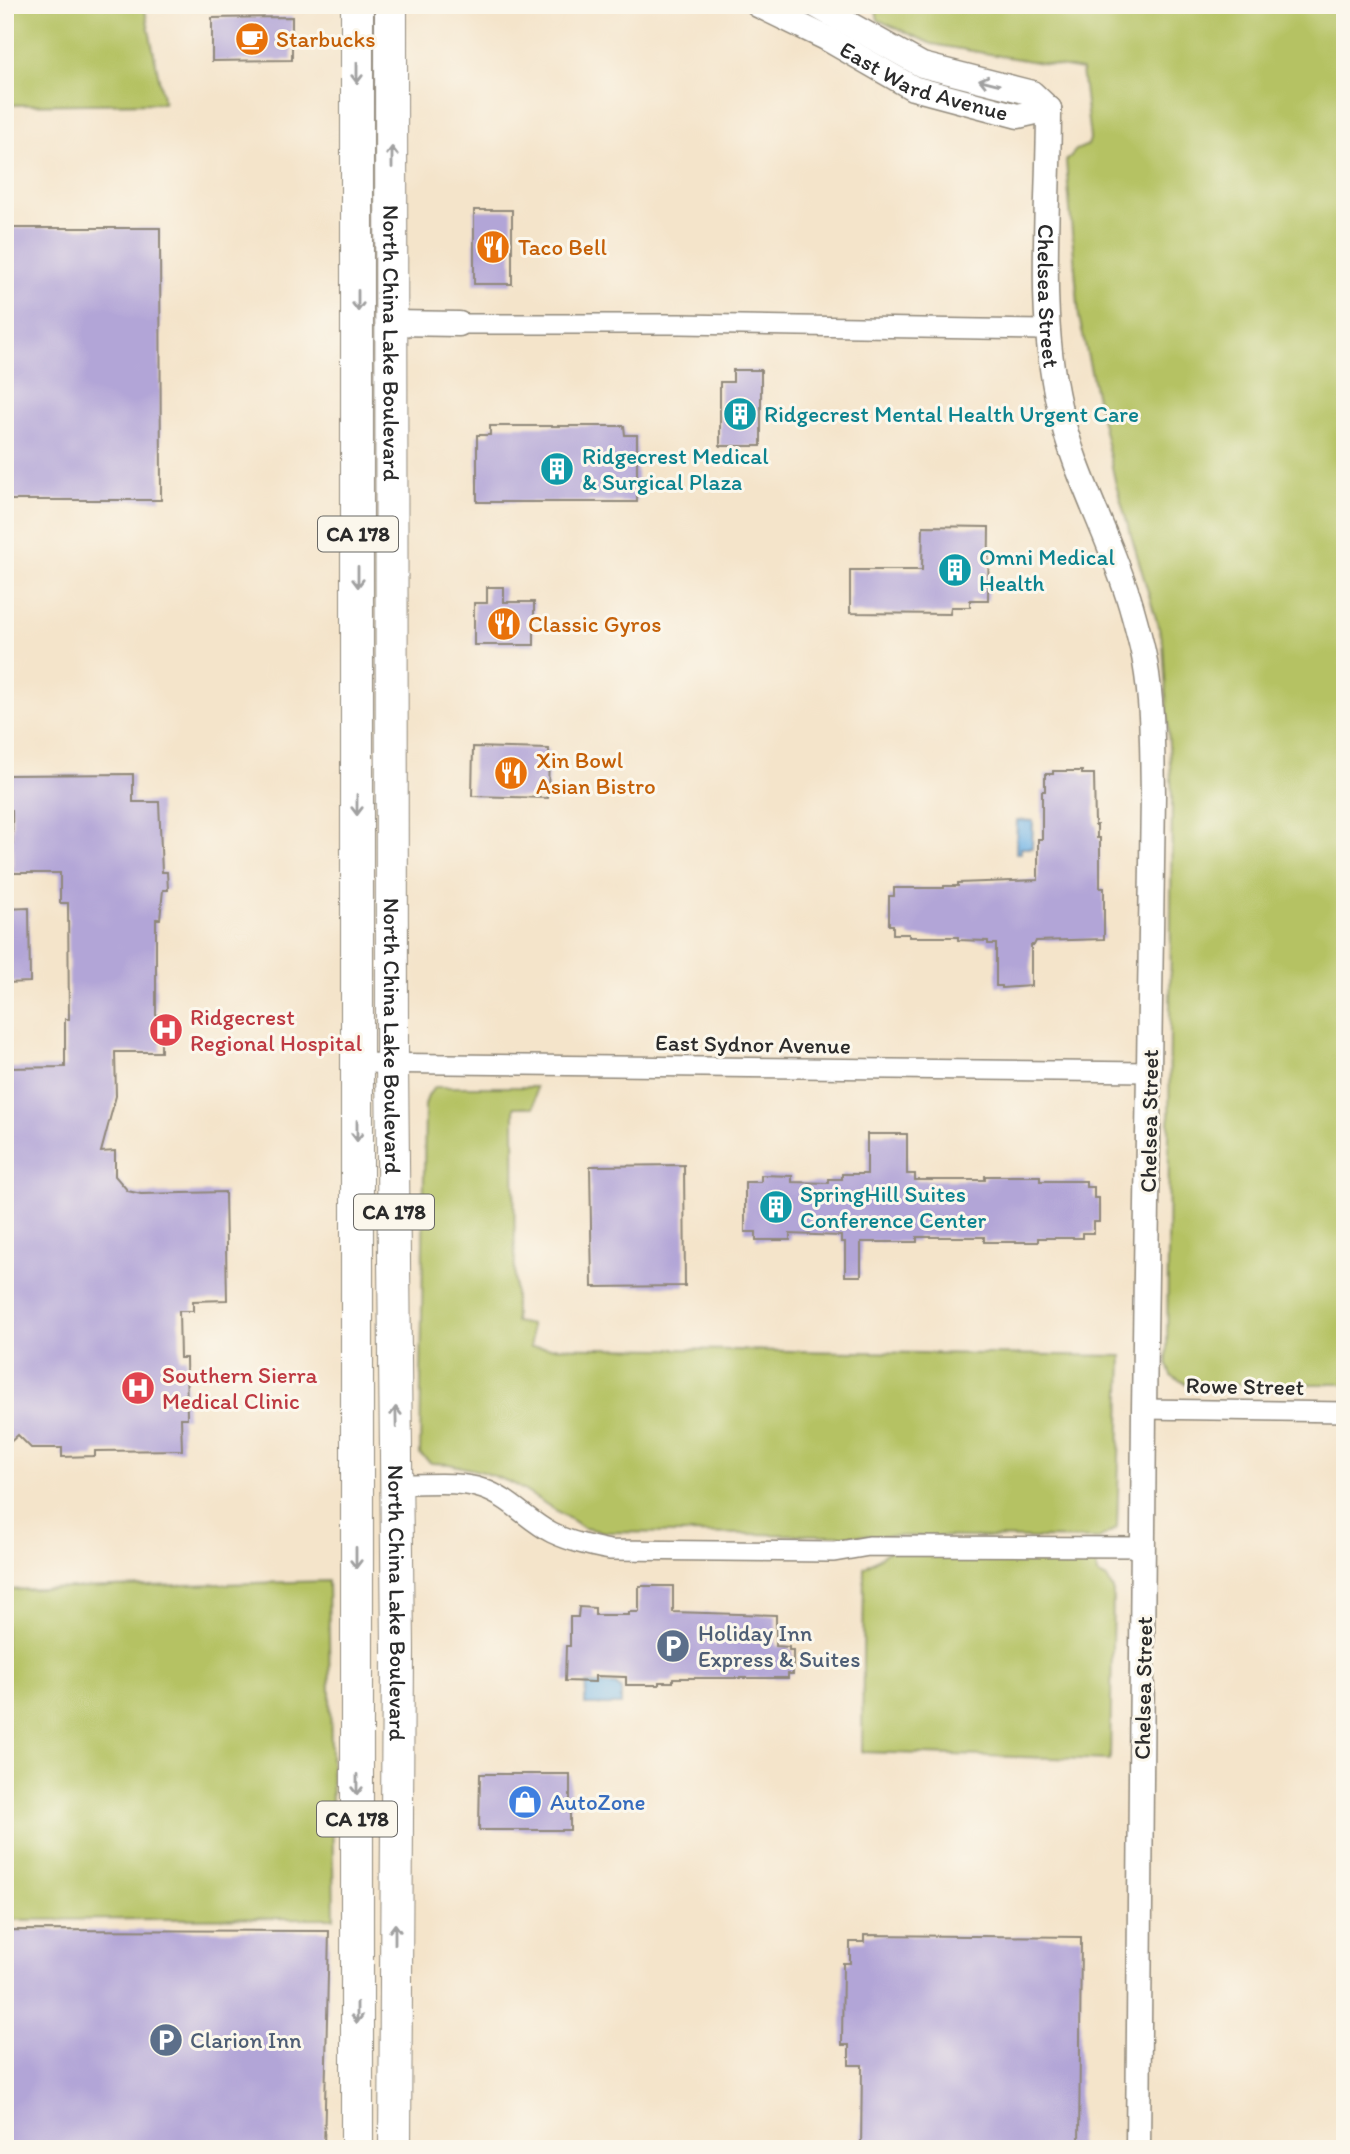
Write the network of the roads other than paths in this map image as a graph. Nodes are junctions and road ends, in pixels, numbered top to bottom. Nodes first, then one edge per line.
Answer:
1 (357, 5) edge
2 (391, 5) edge
3 (758, 5) edge
4 (815, 5) edge
5 (836, 20) edge
6 (1049, 109) joint
7 (393, 323) junction
8 (459, 324) joint
9 (1046, 330) junction
10 (356, 1063) junction
11 (393, 1063) junction
12 (1150, 1072) junction
13 (1144, 1409) junction
14 (1345, 1412) edge
15 (396, 1484) junction
16 (356, 1489) junction
17 (1144, 1547) junction
18 (398, 1651) junction
19 (357, 2149) edge
20 (395, 2149) edge
21 (1138, 2149) edge

1 -> 10 main road, North China Lake Boulevard / CA 178
7 -> 2 main road, North China Lake Boulevard / CA 178
3 - 5 street, East Ward Avenue
4 - 5 street, East Ward Avenue
5 - 6 street, East Ward Avenue
6 - 9 street, Chelsea Street
7 - 8 street
7 - 11 main road, North China Lake Boulevard / CA 178
8 - 9 street
9 - 12 street, Chelsea Street
10 - 11 street, East Sydnor Avenue
10 -> 16 main road, North China Lake Boulevard / CA 178
11 - 12 street, East Sydnor Avenue
15 -> 11 main road, North China Lake Boulevard / CA 178
12 - 13 street, Chelsea Street
13 - 14 street, Rowe Street
13 - 17 street, Chelsea Street
15 - 17 street
15 - 18 main road, North China Lake Boulevard / CA 178
16 - 18 main road
16 -> 19 main road, North China Lake Boulevard / CA 178
17 - 21 street, Chelsea Street
20 -> 18 main road, North China Lake Boulevard / CA 178

